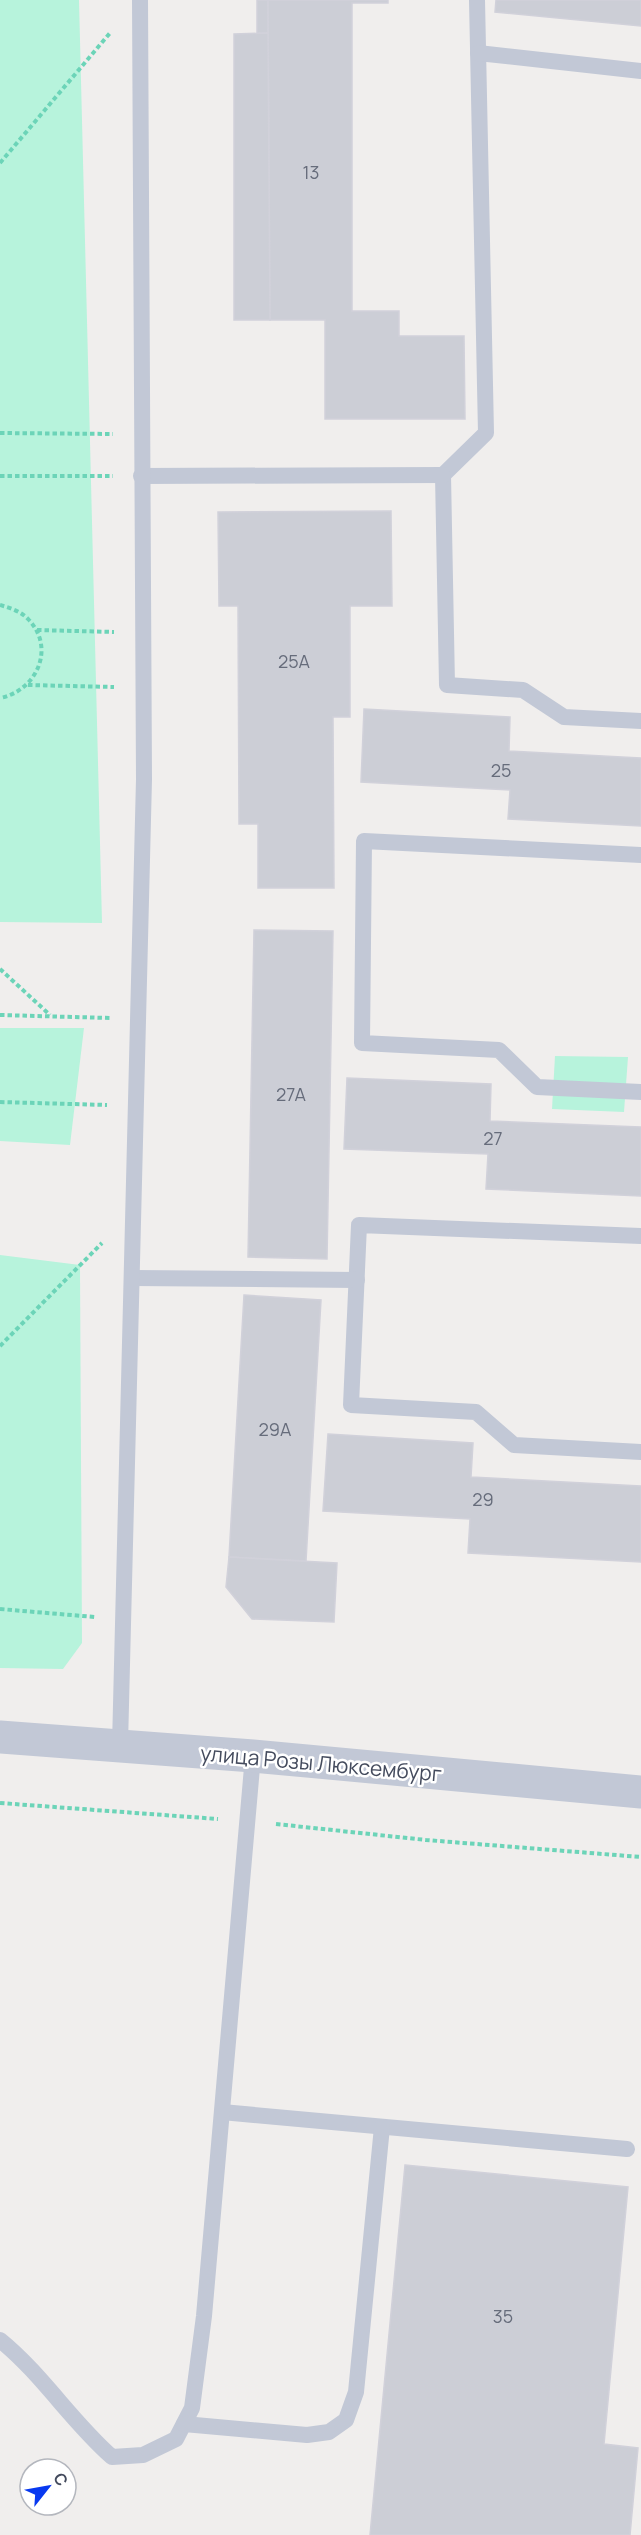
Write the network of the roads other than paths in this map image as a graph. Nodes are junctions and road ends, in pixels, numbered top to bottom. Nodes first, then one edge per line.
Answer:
1 (140, 0) edge
2 (477, 0) edge
3 (478, 53) junction
4 (641, 71) edge
5 (443, 475) junction
6 (141, 476) junction
7 (641, 721) edge
8 (641, 855) edge
9 (641, 1092) edge
10 (641, 1236) edge
11 (133, 1278) junction
12 (357, 1281) junction
13 (641, 1452) edge
14 (0, 1737) edge
15 (120, 1745) junction
16 (253, 1756) junction
17 (641, 1792) edge
18 (222, 2112) junction
19 (382, 2127) junction
20 (627, 2149) dead end
21 (0, 2340) edge
22 (184, 2424) junction

1 - 6 lane
2 - 3 lane
3 - 4 lane
3 - 5 lane
5 - 6 lane
5 - 7 lane
6 - 11 lane
8 - 9 lane
10 - 12 lane
11 - 12 lane
11 - 15 lane
12 - 13 lane
14 - 15 street, улица Розы Люксембург
15 - 16 street, улица Розы Люксембург
16 - 17 street, улица Розы Люксембург
16 - 18 lane
18 - 19 lane
18 - 22 lane
19 - 20 lane
19 - 22 lane
21 - 22 lane

